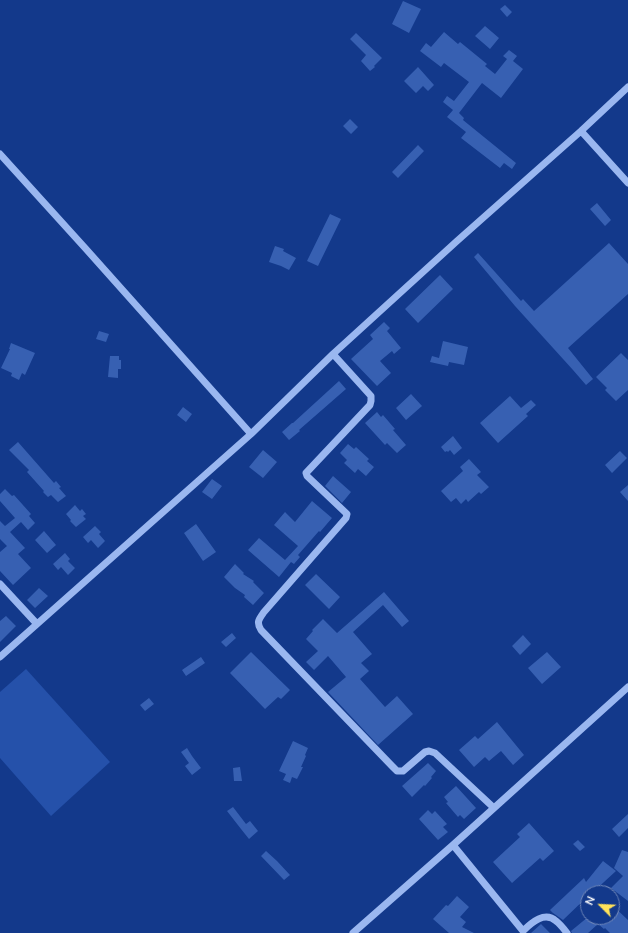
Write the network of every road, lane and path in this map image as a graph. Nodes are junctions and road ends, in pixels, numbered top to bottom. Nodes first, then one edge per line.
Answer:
1 (628, 87) edge
2 (581, 131) junction
3 (0, 154) edge
4 (628, 183) edge
5 (333, 354) junction
6 (251, 434) junction
7 (0, 584) edge
8 (37, 624) junction
9 (0, 658) edge
10 (628, 687) edge
11 (494, 808) junction
12 (453, 845) junction
13 (524, 932) edge
14 (353, 933) edge
15 (567, 933) edge

1 - 2 street
2 - 4 street
2 - 5 street
3 - 6 street
5 - 6 street
5 - 11 street
6 - 8 street
7 - 8 street
8 - 9 street
10 - 11 street
11 - 12 street
12 - 13 street
12 - 14 street
13 - 15 street

